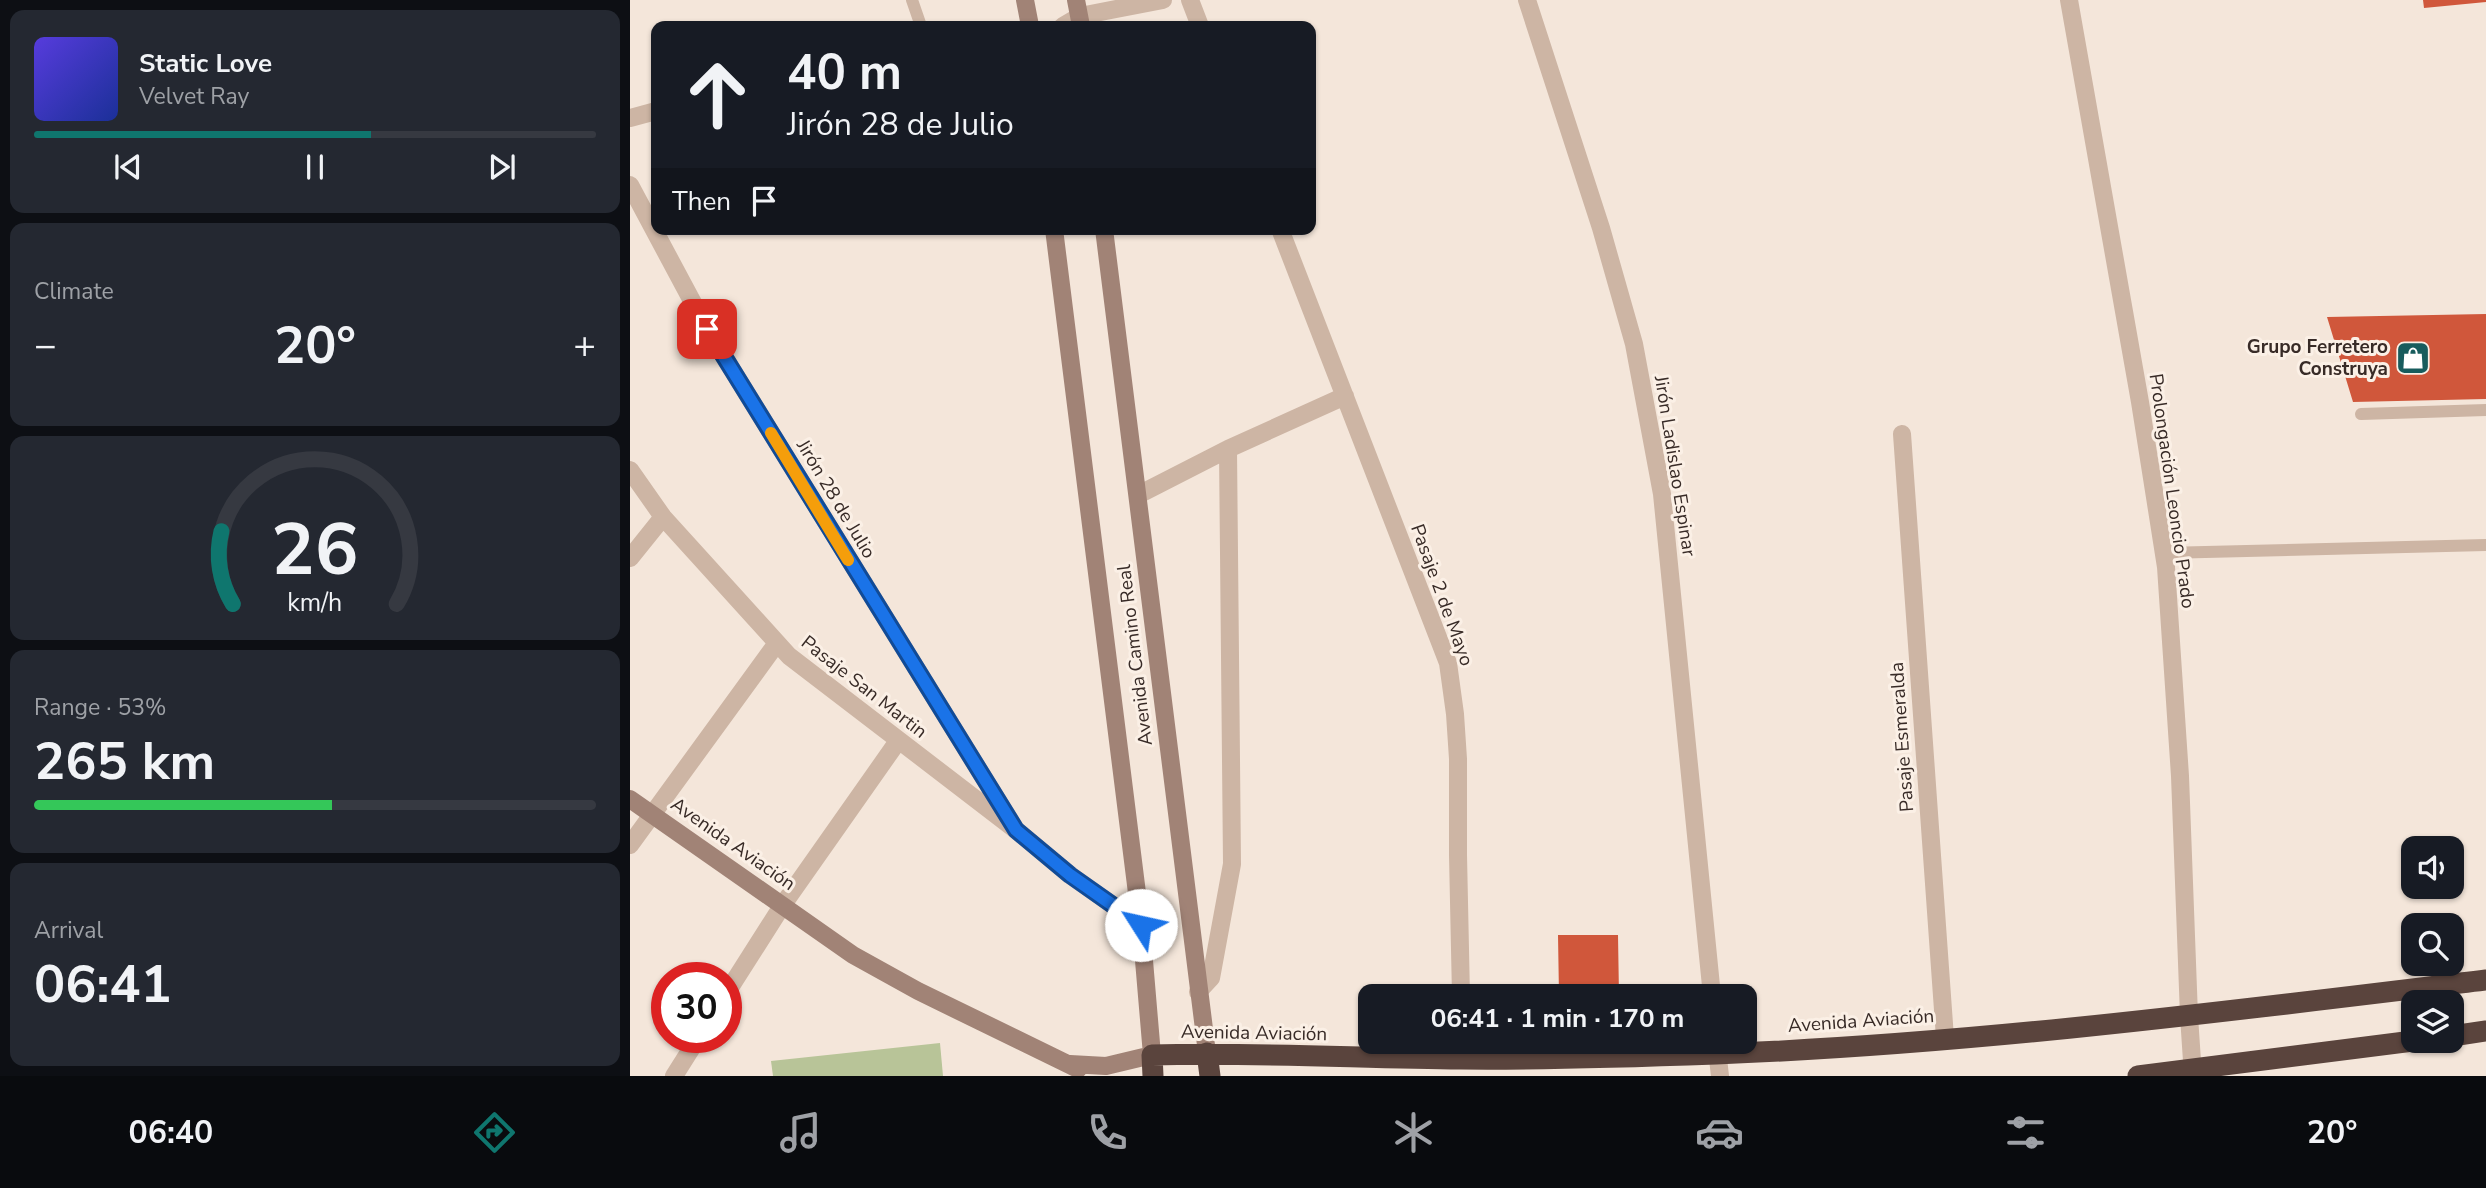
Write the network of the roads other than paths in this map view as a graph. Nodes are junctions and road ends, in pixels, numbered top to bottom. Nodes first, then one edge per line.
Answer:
1 (912, 0) edge
2 (1025, 0) edge
3 (1163, 0) edge
4 (1190, 0) edge
5 (1527, 0) edge
6 (2069, 0) edge
7 (1079, 14) edge
8 (919, 21) edge
9 (1029, 21) edge
10 (1198, 21) edge
11 (651, 112) edge
12 (630, 118) edge
13 (630, 185) edge
14 (651, 224) edge
15 (657, 235) edge
16 (1055, 235) edge
17 (1105, 235) edge
18 (1282, 235) edge
19 (1345, 396) junction
20 (2486, 410) edge
21 (2361, 414) dead end
22 (1902, 433) dead end
23 (1228, 449) junction
24 (630, 470) edge
25 (1138, 495) junction
26 (663, 517) junction
27 (2486, 545) edge
28 (2164, 553) junction
29 (630, 558) edge
30 (777, 643) junction
31 (898, 741) junction
32 (630, 799) edge
33 (652, 816) junction
34 (1016, 830) junction
35 (630, 845) edge
36 (782, 906) junction
37 (1141, 925) junction
38 (742, 969) edge
39 (2486, 980) edge
40 (1461, 984) edge
41 (1711, 984) edge
42 (1198, 992) junction
43 (2189, 1016) junction
44 (2486, 1031) edge
45 (2464, 1034) edge
46 (1944, 1038) junction
47 (2401, 1043) edge
48 (1757, 1046) edge
49 (1358, 1051) edge
50 (689, 1053) edge
51 (1206, 1053) junction
52 (1718, 1054) edge
53 (1070, 1064) junction
54 (1152, 1065) edge
55 (2193, 1073) edge
56 (674, 1076) edge
57 (1090, 1076) edge
58 (1210, 1076) edge
59 (1720, 1076) edge
60 (2138, 1076) edge

1 - 8 lane
2 - 9 main road
3 - 7 street
4 - 10 street
5 - 41 street, Jirón Ladislao Espinar
6 - 28 street, Prolongación Leoncio Prado
11 - 12 street
13 - 14 street, Jirón 28 de Julio
15 - 34 street, Jirón 28 de Julio
16 - 37 main road, Avenida Camino Real
17 - 25 main road, Avenida Camino Real
18 - 19 street, Pasaje 2 de Mayo
19 - 23 street
19 - 40 street, Pasaje 2 de Mayo
20 - 21 lane
22 - 46 street, Pasaje Esmeralda
23 - 25 street
23 - 42 street
24 - 26 street, Pasaje San Martin
25 - 42 main road, Avenida Camino Real
26 - 29 street
26 - 30 street, Pasaje San Martin
27 - 28 lane
28 - 43 street, Prolongación Leoncio Prado
30 - 31 street, Pasaje San Martin
30 - 33 street
31 - 34 street, Pasaje San Martin
31 - 36 street
32 - 33 main road, Avenida Aviación
33 - 35 street
33 - 36 main road, Avenida Aviación
34 - 37 street, Pasaje San Martin
36 - 38 street
36 - 53 main road, Avenida Aviación
37 - 54 main road, Avenida Camino Real
39 - 43 highway, Avenida Aviación
42 - 51 main road, Avenida Camino Real
43 - 46 highway, Avenida Aviación
43 - 55 street, Prolongación Leoncio Prado
44 - 45 highway
46 - 48 highway, Avenida Aviación
47 - 55 highway
49 - 51 highway, Avenida Aviación
50 - 56 street
51 - 54 highway, Avenida Aviación
51 - 58 highway, Avenida Camino Real
52 - 59 street
53 - 54 main road, Avenida Aviación
53 - 57 main road, Avenida Aviación
55 - 60 highway

